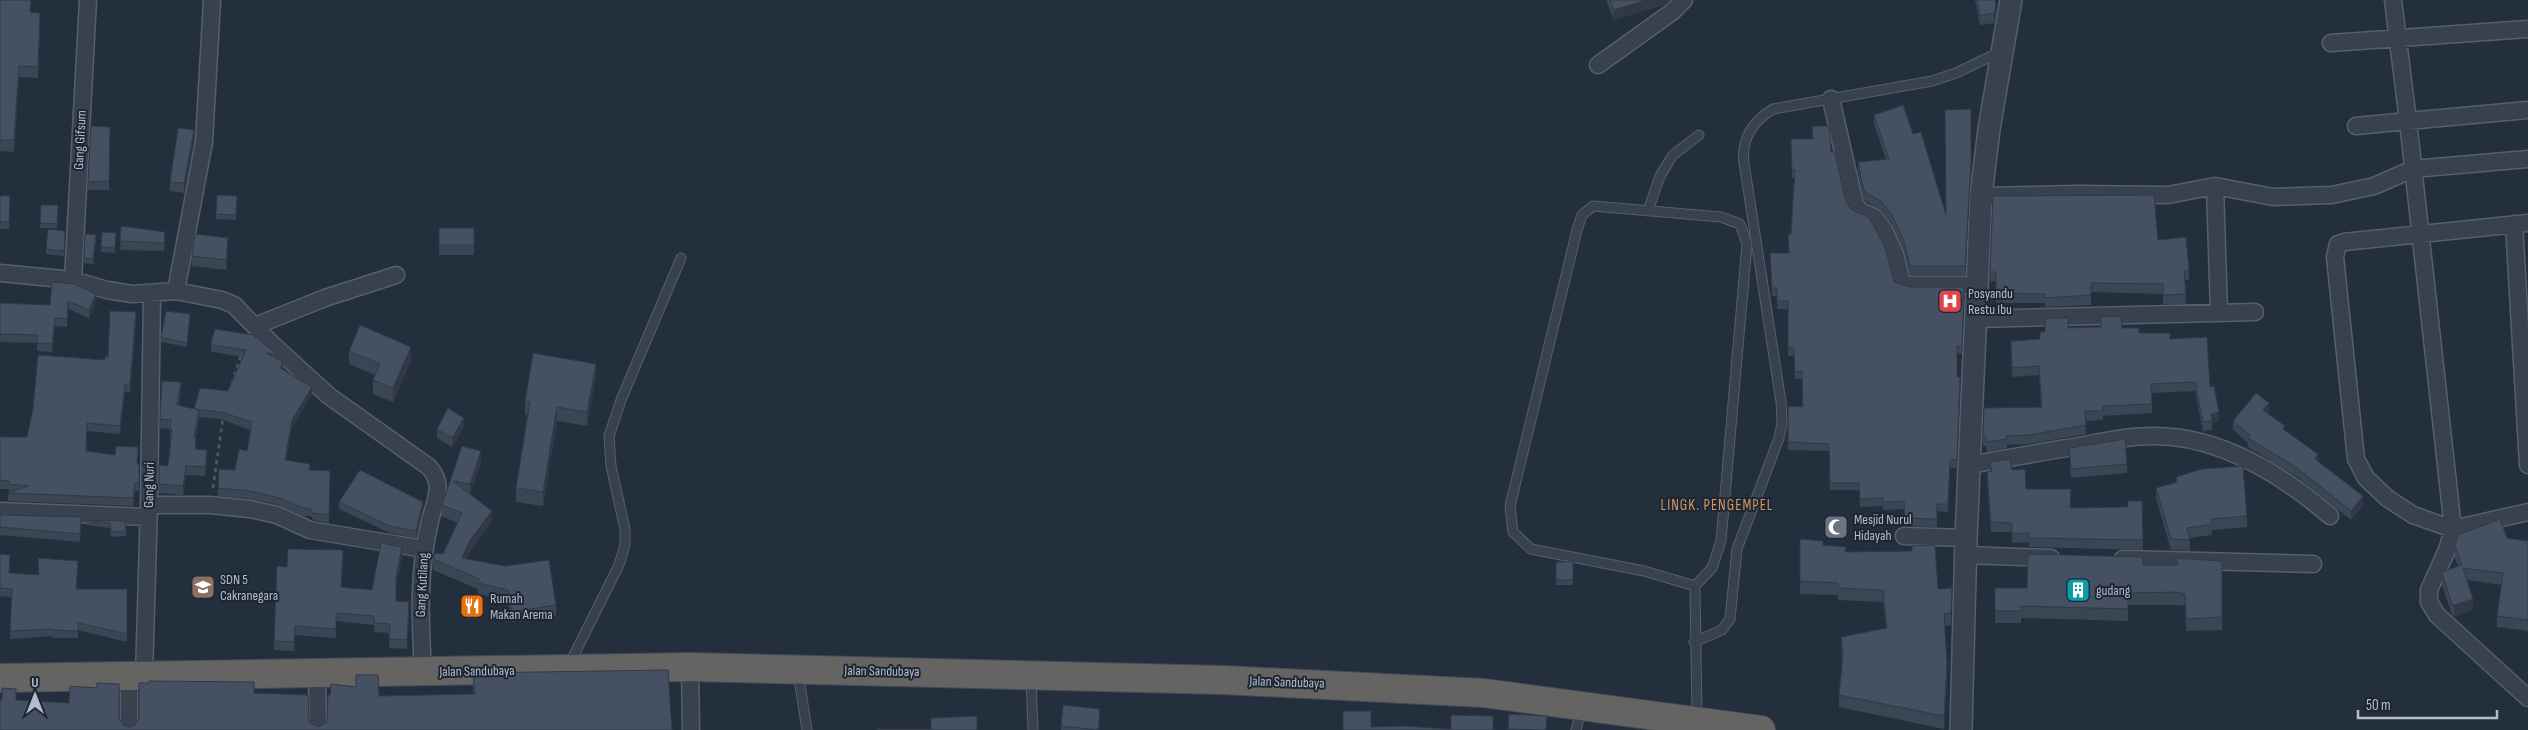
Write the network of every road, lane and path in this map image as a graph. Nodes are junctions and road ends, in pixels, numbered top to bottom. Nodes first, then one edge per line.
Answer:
1 (88, 0) edge
2 (212, 0) edge
3 (1684, 0) edge
4 (2011, 0) edge
5 (2393, 0) edge
6 (2528, 29) edge
7 (2397, 38) junction
8 (2003, 42) junction
9 (2331, 43) dead end
10 (1598, 64) dead end
11 (1833, 106) junction
12 (2528, 110) edge
13 (2408, 120) junction
14 (2356, 126) dead end
15 (1699, 135) dead end
16 (2528, 159) edge
17 (2413, 169) junction
18 (2215, 186) junction
19 (1981, 196) junction
20 (1648, 211) junction
21 (2521, 223) edge
22 (2420, 234) junction
23 (681, 258) dead end
24 (0, 273) edge
25 (396, 275) dead end
26 (73, 280) junction
27 (1978, 285) junction
28 (176, 291) junction
29 (152, 294) junction
30 (2255, 312) dead end
31 (2219, 313) junction
32 (1977, 319) junction
33 (255, 326) junction
34 (230, 390) edge
35 (223, 416) edge
36 (1970, 465) junction
37 (2528, 465) edge
38 (210, 505) junction
39 (0, 511) edge
40 (149, 511) junction
41 (2528, 512) edge
42 (2330, 516) dead end
43 (2453, 529) junction
44 (1904, 536) dead end
45 (1965, 547) junction
46 (424, 549) junction
47 (2065, 558) edge
48 (2104, 559) edge
49 (2313, 564) dead end
50 (1695, 586) junction
51 (1694, 646) junction
52 (690, 668) junction
53 (567, 669) junction
54 (798, 669) junction
55 (423, 672) junction
56 (317, 674) junction
57 (136, 676) junction
58 (1031, 676) junction
59 (0, 678) edge
60 (2528, 698) edge
61 (1579, 718) edge
62 (1696, 726) edge
63 (129, 730) edge
64 (318, 730) edge
65 (691, 730) edge
66 (807, 730) edge
67 (1033, 730) edge
68 (1759, 730) edge
69 (1961, 730) edge

1 - 26 street, Gang Gifsum
2 - 28 street
3 - 10 street
4 - 8 street
5 - 7 street
6 - 7 street
7 - 9 street
7 - 13 street
8 - 11 lane
8 - 19 street
11 - 27 street
11 - 51 lane
12 - 13 street
13 - 14 street
13 - 17 street
15 - 20 lane
16 - 17 street
17 - 18 street
17 - 22 street
18 - 19 street
18 - 31 street
19 - 27 street
20 - 50 lane
20 - 50 lane
21 - 22 street
21 - 37 street
22 - 43 street
22 - 43 street
23 - 53 lane
24 - 26 street, Gang Kutilang
25 - 33 street
26 - 29 street, Gang Kutilang
27 - 32 street
28 - 29 street, Gang Kutilang
28 - 33 street, Gang Kutilang
29 - 40 street, Gang Nuri
30 - 31 street
31 - 32 street
32 - 36 street
33 - 34 path
33 - 46 street, Gang Kutilang
35 - 38 path
36 - 42 street
36 - 45 street
38 - 40 street
38 - 46 street
39 - 40 street
40 - 57 street, Gang Nuri
41 - 43 street
43 - 60 street
44 - 45 street
45 - 47 street
45 - 69 street
46 - 55 street, Gang Kutilang
48 - 49 street
50 - 51 lane
51 - 62 lane
52 - 53 highway, Jalan Sandubaya
52 - 54 highway, Jalan Sandubaya
52 - 65 street
53 - 55 highway, Jalan Sandubaya
54 - 58 highway, Jalan Sandubaya
54 - 66 lane
55 - 56 highway, Jalan Sandubaya
56 - 57 highway, Jalan Sandubaya
56 - 64 street
57 - 59 highway, Jalan Sandubaya
57 - 63 street, Gang Nuri
58 - 61 highway, Jalan Sandubaya
58 - 67 lane
61 - 62 highway, Jalan Sandubaya
62 - 68 highway, Jalan Sandubaya

